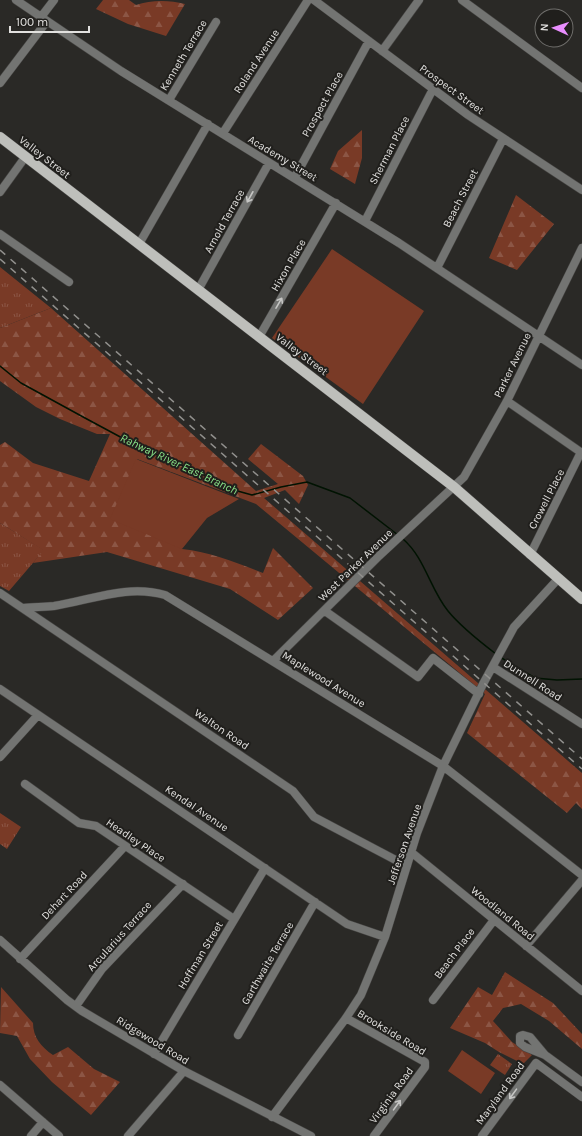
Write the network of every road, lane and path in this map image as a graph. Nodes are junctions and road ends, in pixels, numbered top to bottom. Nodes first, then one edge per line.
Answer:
1 (16, 0) edge
2 (54, 0) edge
3 (308, 0) edge
4 (314, 0) edge
5 (419, 0) edge
6 (462, 0) edge
7 (44, 19) junction
8 (216, 22) dead end
9 (369, 41) junction
10 (382, 51) junction
11 (0, 83) edge
12 (582, 88) edge
13 (433, 89) junction
14 (169, 100) junction
15 (208, 124) junction
16 (223, 133) junction
17 (0, 137) edge
18 (503, 139) junction
19 (26, 156) junction
20 (269, 163) junction
21 (295, 178) junction
22 (582, 190) edge
23 (0, 192) edge
24 (336, 203) junction
25 (365, 221) junction
26 (0, 234) edge
27 (139, 244) junction
28 (582, 248) edge
29 (437, 268) junction
30 (69, 282) dead end
31 (198, 290) junction
32 (539, 336) junction
33 (259, 337) junction
34 (582, 365) edge
35 (507, 401) junction
36 (582, 452) edge
37 (454, 487) junction
38 (530, 555) junction
39 (558, 579) junction
40 (0, 592) edge
41 (582, 599) edge
42 (23, 608) junction
43 (324, 611) junction
44 (273, 661) junction
45 (492, 666) junction
46 (0, 688) edge
47 (478, 694) junction
48 (38, 714) junction
49 (582, 724) edge
50 (0, 757) edge
51 (444, 766) junction
52 (25, 784) dead end
53 (125, 846) junction
54 (411, 852) junction
55 (407, 866) junction
56 (265, 868) junction
57 (582, 875) edge
58 (582, 880) edge
59 (183, 884) junction
60 (315, 902) junction
61 (234, 919) junction
62 (494, 920) junction
63 (385, 937) junction
64 (0, 940) edge
65 (526, 946) junction
66 (20, 959) junction
67 (582, 991) edge
68 (432, 1000) dead end
69 (76, 1006) junction
70 (346, 1018) junction
71 (238, 1035) dead end
72 (154, 1054) junction
73 (545, 1055) dead end
74 (425, 1067) joint
75 (184, 1071) junction
76 (582, 1082) edge
77 (0, 1085) edge
78 (582, 1097) edge
79 (272, 1116) junction
80 (43, 1122) junction
81 (31, 1136) edge
82 (59, 1136) edge
83 (128, 1136) edge
84 (311, 1136) edge
85 (374, 1136) edge
86 (482, 1136) edge

1 - 7 street, Academy Street
2 - 7 street
3 - 16 street, Roland Avenue
4 - 9 street, Prospect Street
5 - 10 street
6 - 12 street
7 - 11 street
7 - 14 street, Academy Street
8 - 14 street, Kenneth Terrace
9 - 10 street, Prospect Street
9 - 21 street, Prospect Place
10 - 13 street, Prospect Street
13 - 18 street, Prospect Street
13 - 25 street, Sherman Place
14 - 15 street, Academy Street
15 - 16 street, Academy Street
15 - 27 street
16 - 20 street, Academy Street
17 - 19 main road, Valley Street
18 - 22 street, Prospect Street
18 - 29 street, Beach Street
19 - 23 street
19 - 27 main road, Valley Street
20 - 21 street, Academy Street
20 -> 31 street, Arnold Terrace
21 - 24 street, Academy Street
24 - 25 street, Academy Street
33 -> 24 street, Hixon Place
25 - 29 street, Academy Street
26 - 30 street
27 - 31 main road, Valley Street
28 - 32 street, Parker Avenue
29 - 32 street, Academy Street
31 - 33 main road, Valley Street
32 - 34 street, Academy Street
32 - 35 street, Parker Avenue
33 - 37 main road, Valley Street
35 - 36 street
35 - 37 street, Parker Avenue
36 - 38 street, Crowell Place
37 - 38 main road, Valley Street
37 - 43 street, West Parker Avenue
38 - 39 main road, Valley Street
39 - 41 main road, Valley Street
39 - 45 street, Jefferson Avenue
40 - 42 street, Walton Road
42 - 44 street, Maplewood Avenue
42 - 55 street, Walton Road
43 - 44 street, West Parker Avenue
43 - 47 street
44 - 51 street, Maplewood Avenue
45 - 47 street, Jefferson Avenue
45 - 49 street, Dunnell Road
46 - 48 street, Kendal Avenue
47 - 51 street, Jefferson Avenue
48 - 50 street
48 - 56 street, Kendal Avenue
51 - 54 street, Jefferson Avenue
51 - 57 street, Maplewood Avenue
52 - 53 street, Headley Place
53 - 59 street, Headley Place
53 - 66 street, Dehart Road
54 - 55 street, Jefferson Avenue
54 - 62 street, Woodland Road
55 - 63 street, Jefferson Avenue
56 - 60 street, Kendal Avenue
56 - 61 street, Hoffman Street
58 - 65 street
59 - 61 street, Headley Place
59 - 69 street, Arcularius Terrace
60 - 63 street, Kendal Avenue
60 - 71 street, Garthwaite Terrace
61 - 72 street, Hoffman Street
62 - 65 street, Woodland Road
62 - 68 street, Beach Place
63 - 70 street, Jefferson Avenue
64 - 66 street, Ridgewood Road
65 - 67 street, Woodland Road
66 - 69 street, Ridgewood Road
69 - 72 street, Ridgewood Road
70 - 74 street, Brookside Road
70 - 79 street, Jefferson Avenue
72 - 75 street, Ridgewood Road
73 - 76 street
85 -> 74 street, Virginia Road
75 - 79 street, Ridgewood Road
75 - 83 street
77 - 80 street
78 -> 86 street, Maryland Road
79 - 84 street, Ridgewood Road
80 - 81 street
80 - 82 street

